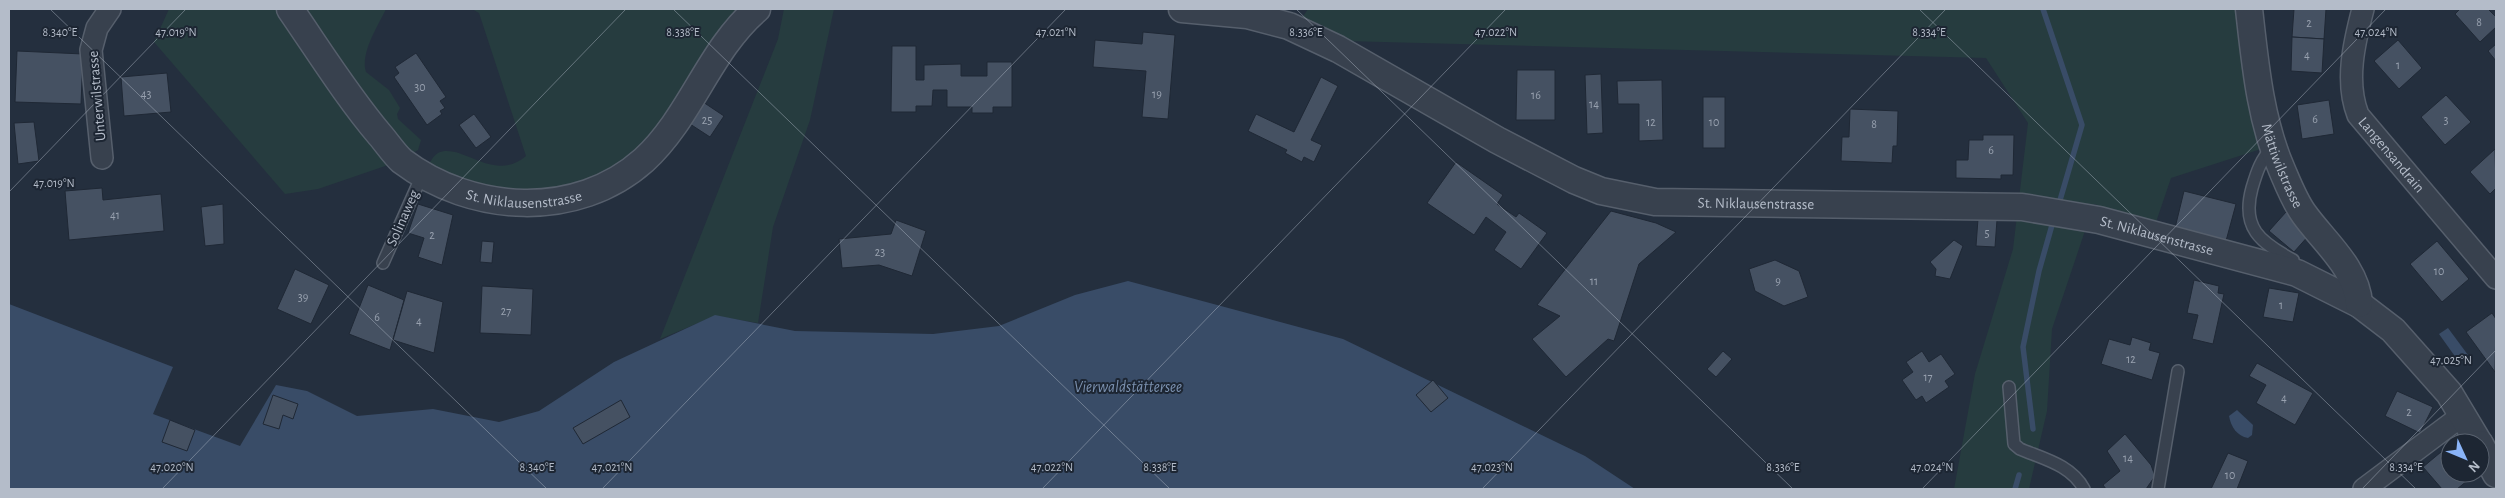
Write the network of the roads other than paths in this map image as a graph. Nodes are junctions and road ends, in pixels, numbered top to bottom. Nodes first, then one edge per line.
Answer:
1 (110, 9) edge
2 (290, 9) edge
3 (757, 9) edge
4 (1182, 9) edge
5 (2249, 9) edge
6 (2363, 9) edge
7 (2274, 146) junction
8 (102, 158) dead end
9 (423, 173) junction
10 (383, 263) dead end
11 (2290, 272) junction
12 (2496, 278) edge
13 (2358, 304) junction
14 (2178, 371) dead end
15 (2009, 386) dead end
16 (2464, 414) junction
17 (2474, 433) edge
18 (2490, 463) edge
19 (2496, 474) edge
20 (2084, 489) edge
21 (2158, 489) edge
22 (2364, 489) edge

1 - 8 street, Unterwilstrasse
2 - 9 street, St. Niklausenstrasse
3 - 9 street, St. Niklausenstrasse
4 - 11 street, St. Niklausenstrasse
5 - 7 street, Mättiwilstrasse
6 - 12 street, Langensandrain
7 - 11 lane
7 - 13 street, Mättiwilstrasse
9 - 10 lane, Solinaweg
11 - 13 street, St. Niklausenstrasse
13 - 16 street, St. Niklausenstrasse
14 - 21 lane
15 - 20 lane
16 - 17 street, St. Niklausenstrasse
16 - 22 street
18 - 19 street, St. Niklausenstrasse

